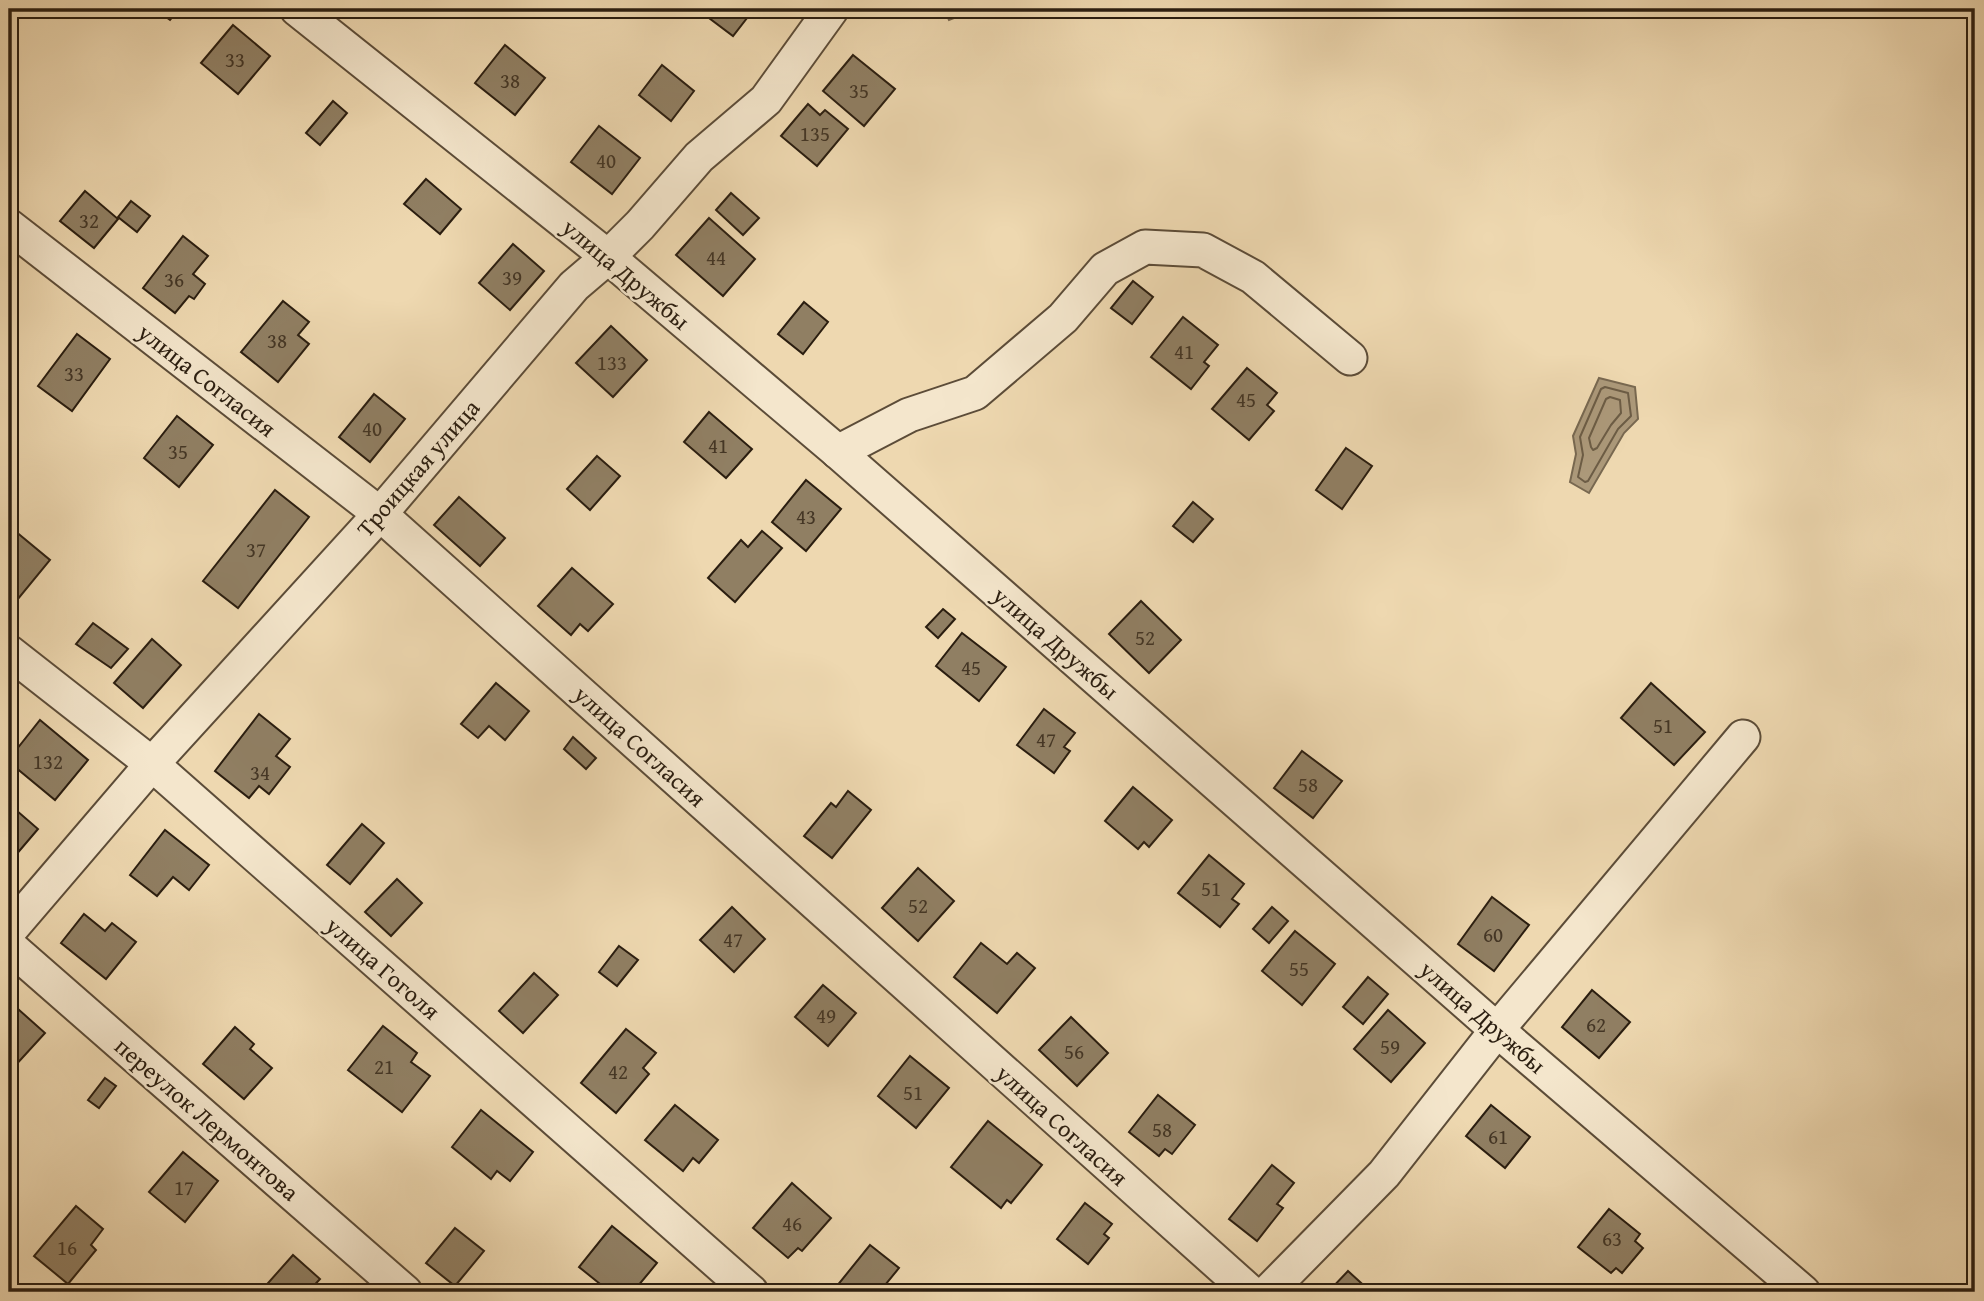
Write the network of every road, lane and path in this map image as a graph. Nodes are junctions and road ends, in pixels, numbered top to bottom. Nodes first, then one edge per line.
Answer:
1 (298, 9) edge
2 (831, 10) edge
3 (9, 226) edge
4 (608, 257) junction
5 (1350, 358) dead end
6 (838, 452) junction
7 (380, 514) junction
8 (9, 652) edge
9 (1742, 737) dead end
10 (152, 764) junction
11 (9, 931) edge
12 (9, 946) edge
13 (1497, 1030) junction
14 (405, 1292) edge
15 (751, 1292) edge
16 (1250, 1292) edge
17 (1268, 1292) edge
18 (1803, 1292) edge

1 - 4 street, улица Дружбы
2 - 4 street, Троицкая улица
3 - 7 street, улица Согласия
4 - 6 street, улица Дружбы
4 - 7 street, Троицкая улица
5 - 6 street
6 - 13 street, улица Дружбы
7 - 10 street, Троицкая улица
7 - 16 street, улица Согласия
8 - 10 street, улица Гоголя
9 - 13 street
10 - 11 street, Троицкая улица
10 - 15 street, улица Гоголя
12 - 14 street, переулок Лермонтова
13 - 17 street
13 - 18 street, улица Дружбы

